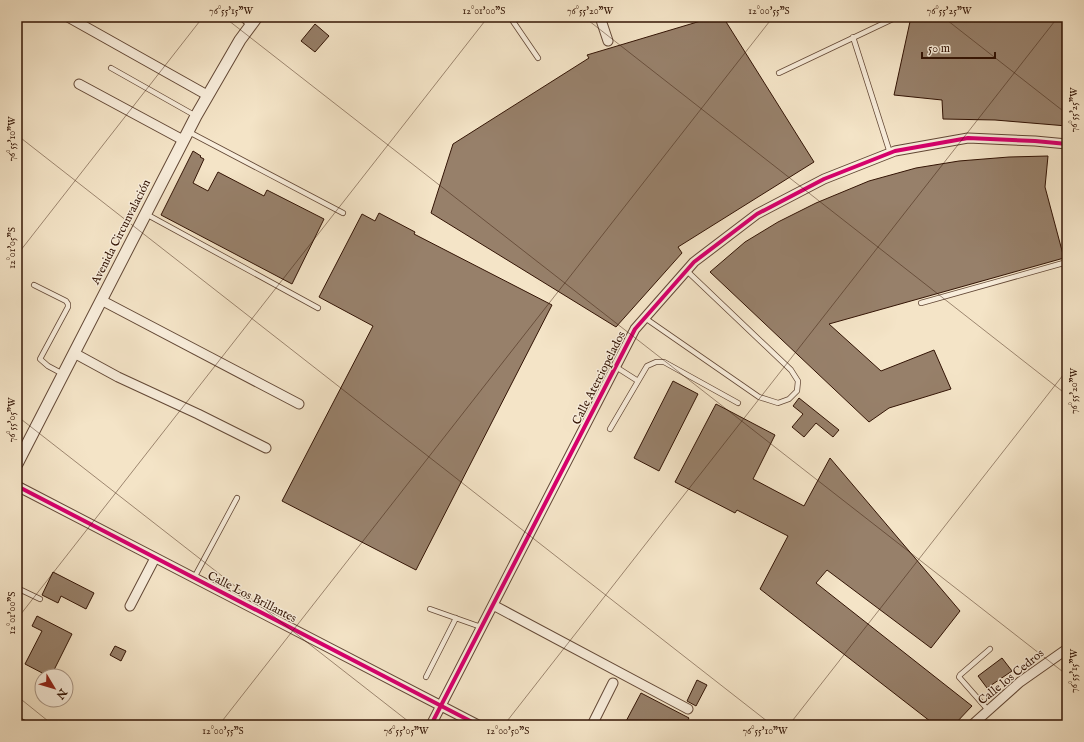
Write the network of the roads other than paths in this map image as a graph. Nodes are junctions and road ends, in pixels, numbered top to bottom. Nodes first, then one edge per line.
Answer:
1 (68, 17) edge
2 (510, 17) edge
3 (600, 17) edge
4 (897, 17) edge
5 (251, 19) edge
6 (853, 37) junction
7 (608, 41) dead end
8 (538, 58) dead end
9 (111, 68) dead end
10 (779, 73) dead end
11 (78, 84) dead end
12 (207, 95) junction
13 (196, 116) junction
14 (185, 136) junction
15 (1067, 144) edge
16 (890, 153) junction
17 (145, 213) junction
18 (343, 213) dead end
19 (1067, 262) edge
20 (687, 271) junction
21 (34, 285) dead end
22 (101, 300) junction
23 (921, 303) dead end
24 (318, 308) dead end
25 (645, 318) junction
26 (74, 353) junction
27 (616, 367) junction
28 (63, 374) junction
29 (638, 381) junction
30 (738, 403) dead end
31 (299, 404) dead end
32 (610, 429) dead end
33 (266, 448) dead end
34 (17, 464) edge
35 (17, 486) edge
36 (237, 498) dead end
37 (155, 558) junction
38 (194, 578) junction
39 (17, 588) edge
40 (40, 599) dead end
41 (493, 605) junction
42 (130, 606) dead end
43 (430, 609) dead end
44 (456, 618) junction
45 (481, 627) junction
46 (990, 649) dead end
47 (1067, 649) edge
48 (426, 677) dead end
49 (613, 683) dead end
50 (441, 706) junction
51 (688, 709) dead end
52 (988, 710) junction
53 (17, 722) edge
54 (23, 725) edge
55 (431, 725) edge
56 (478, 725) edge
57 (592, 725) edge
58 (972, 725) edge

1 - 12 street
2 - 8 lane
3 - 7 street
4 - 6 lane
5 - 12 street, Avenida Circunvalación
6 - 10 lane
6 - 16 lane
9 - 13 lane
11 - 14 street
12 - 13 street, Avenida Circunvalación
13 - 14 street, Avenida Circunvalación
14 - 17 street, Avenida Circunvalación
14 - 18 lane
15 - 16 street, Calle Aterciopelados
16 - 20 street, Calle Aterciopelados
17 - 22 street, Avenida Circunvalación
17 - 24 lane
19 - 23 lane
20 - 25 street, Calle Aterciopelados
20 - 25 lane
21 - 28 lane
22 - 26 street, Avenida Circunvalación
22 - 31 street
25 - 27 street, Calle Aterciopelados
26 - 28 street, Avenida Circunvalación
26 - 33 street
27 - 29 lane
27 - 41 street, Calle Aterciopelados
28 - 34 street, Avenida Circunvalación
29 - 30 lane
29 - 32 lane
35 - 37 street, Calle Los Brillantes
36 - 38 lane
37 - 38 street, Calle Los Brillantes
37 - 42 street
38 - 50 street, Calle Los Brillantes
39 - 40 lane
41 - 45 street, Calle Aterciopelados
41 - 51 street
43 - 44 lane
44 - 45 lane
44 - 48 lane
45 - 50 street, Calle Aterciopelados
46 - 52 lane
47 - 52 street, Calle los Cedros
49 - 57 street
50 - 55 street, Calle Aterciopelados
50 - 56 street, Calle Los Brillantes
52 - 58 street, Calle los Cedros
53 - 54 street

